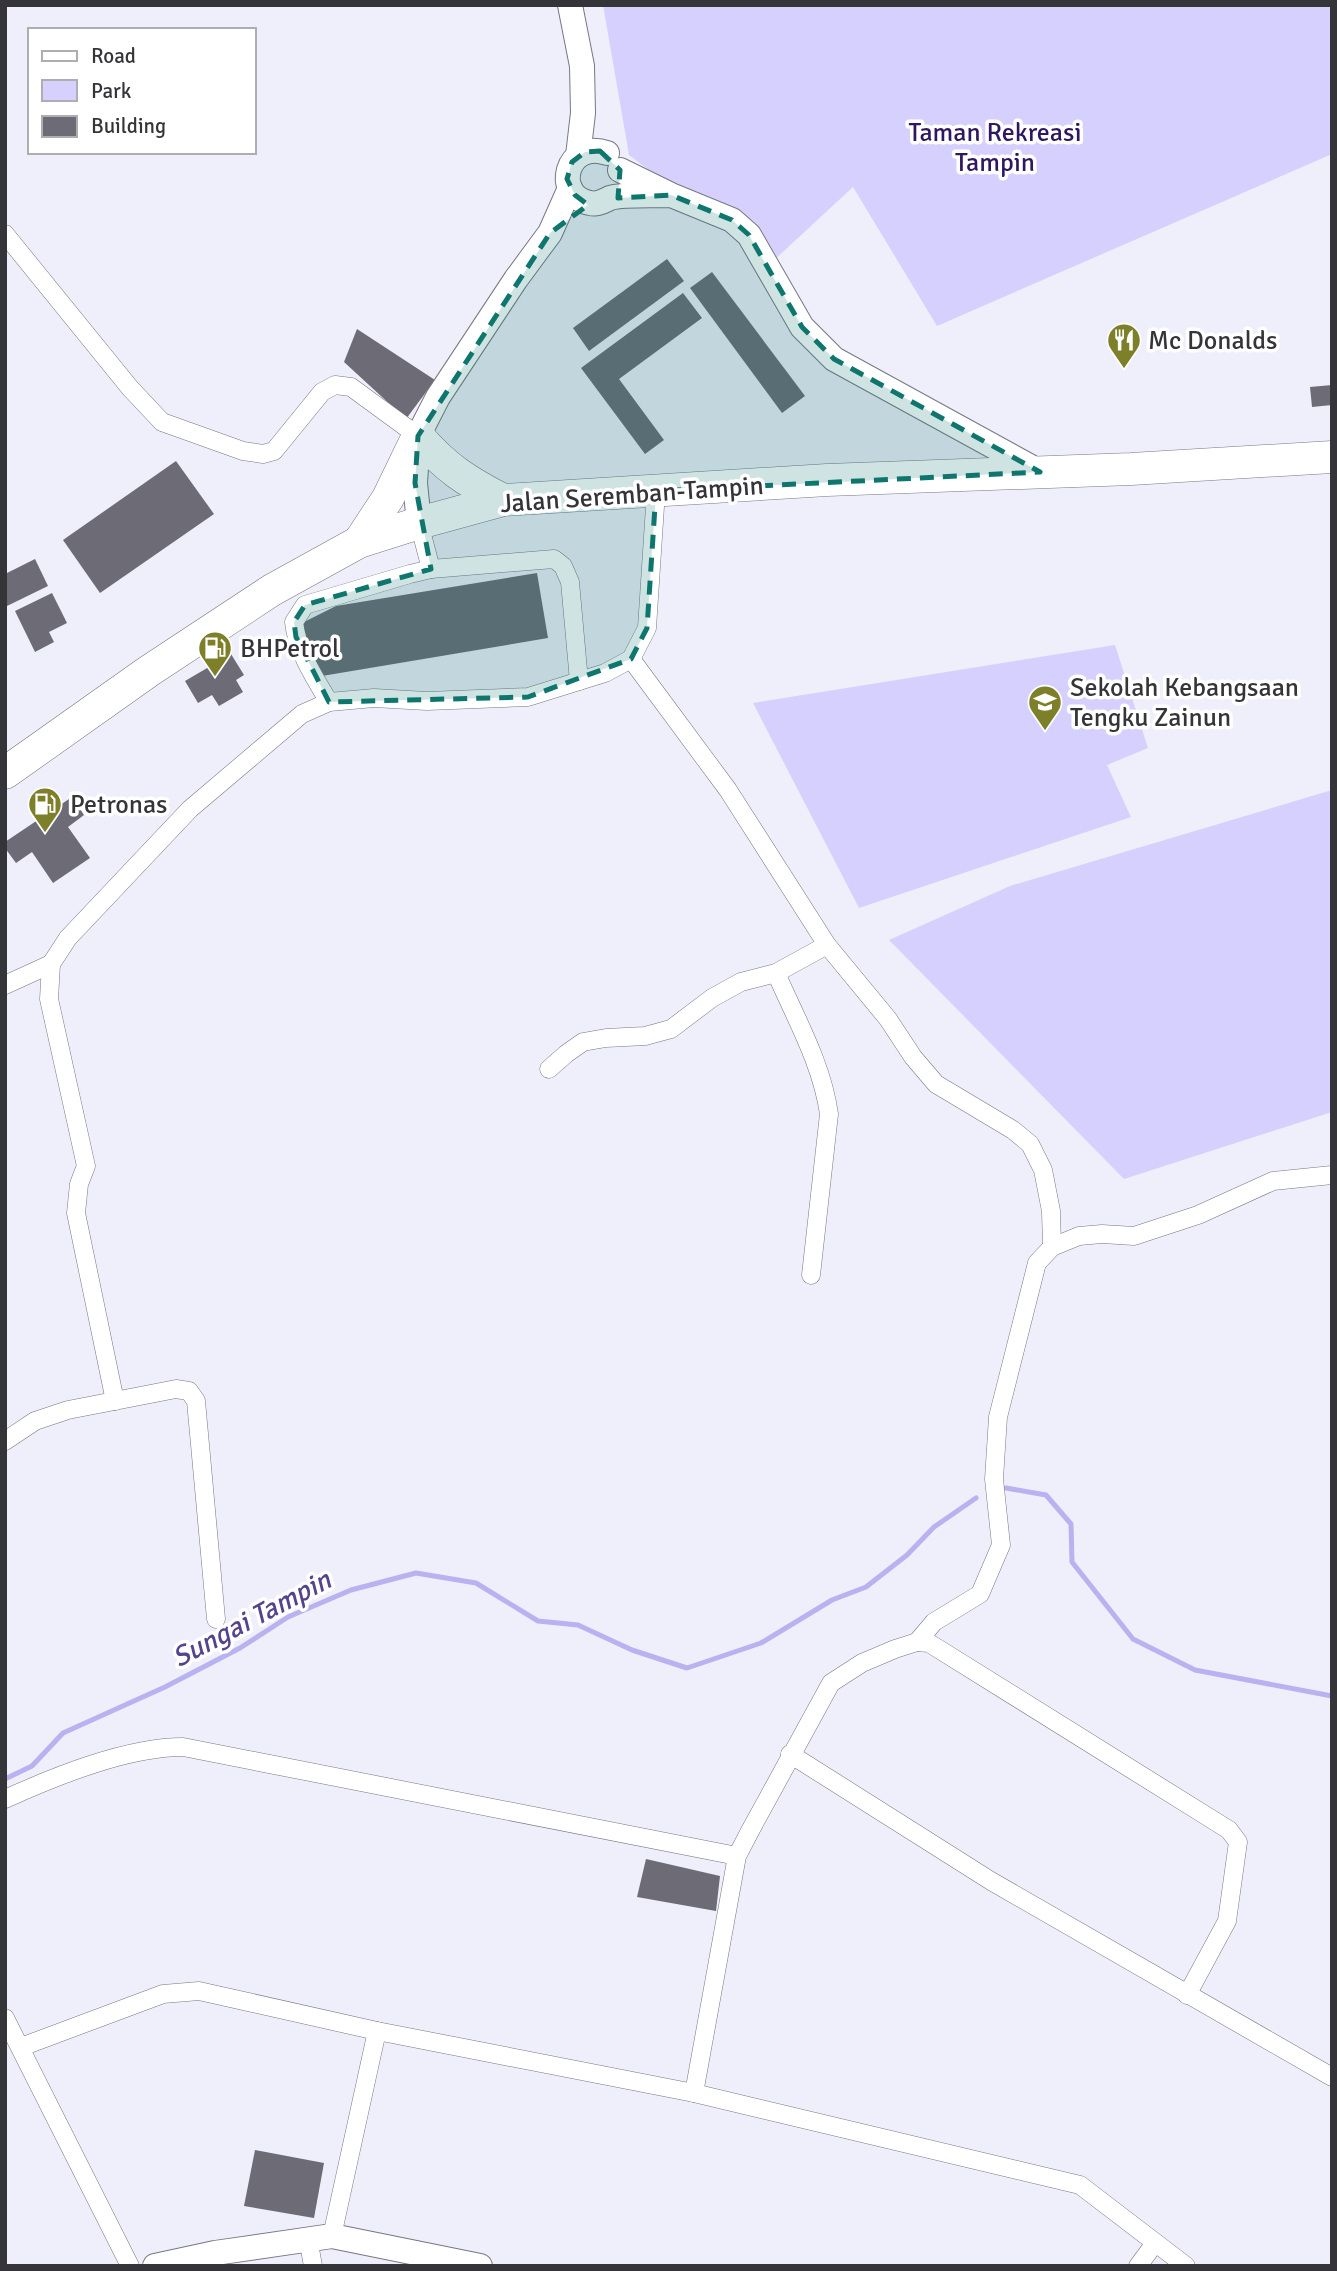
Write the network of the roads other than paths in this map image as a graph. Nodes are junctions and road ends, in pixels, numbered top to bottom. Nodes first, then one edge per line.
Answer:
1 (570, 5) edge
2 (583, 113) junction
3 (578, 156) junction
4 (614, 161) junction
5 (570, 188) junction
6 (670, 195) junction
7 (601, 201) junction
8 (550, 233) junction
9 (5, 234) edge
10 (418, 436) junction
11 (1332, 457) edge
12 (1040, 472) junction
13 (656, 491) junction
14 (503, 500) junction
15 (419, 523) junction
16 (359, 542) junction
17 (431, 569) junction
18 (631, 659) junction
19 (579, 681) junction
20 (329, 702) junction
21 (5, 773) edge
22 (827, 944) junction
23 (51, 964) junction
24 (776, 973) junction
25 (5, 985) edge
26 (549, 1069) dead end
27 (1332, 1175) edge
28 (1052, 1247) junction
29 (811, 1275) dead end
30 (115, 1401) junction
31 (5, 1441) edge
32 (216, 1619) dead end
33 (917, 1642) junction
34 (790, 1754) junction
35 (5, 1799) edge
36 (737, 1856) junction
37 (1187, 1995) junction
38 (5, 2018) edge
39 (377, 2031) junction
40 (21, 2047) junction
41 (1332, 2077) edge
42 (694, 2093) junction
43 (320, 2237) junction
44 (1155, 2243) junction
45 (130, 2266) edge
46 (155, 2266) edge
47 (313, 2266) edge
48 (480, 2266) edge
49 (1138, 2266) edge
50 (1186, 2266) edge

1 - 2 street
2 - 3 street
2 - 4 street
3 - 4 street
3 - 5 street
4 - 6 street
4 - 7 street
5 - 7 street
5 - 8 street
6 - 7 street
6 - 12 street
7 - 8 street
8 - 10 street
9 - 10 street
10 - 14 highway
10 - 15 street
10 - 16 highway
11 - 12 highway, Jalan Seremban-Tampin
12 - 13 highway, Jalan Seremban-Tampin
13 - 14 highway, Jalan Seremban-Tampin
13 - 18 street
14 - 15 highway, Jalan Seremban-Tampin
15 - 16 highway, Jalan Seremban-Tampin
15 - 17 street
16 - 21 highway, Jalan Seremban-Tampin
17 - 19 street
17 - 20 street
18 - 19 street
18 - 22 street
19 - 20 street
20 - 23 street
22 - 24 street
22 - 28 street
23 - 25 street
23 - 30 street
24 - 26 street
24 - 29 street
27 - 28 street
28 - 33 street
30 - 31 street
30 - 32 street
33 - 34 street
33 - 37 street
34 - 36 street
34 - 37 street
35 - 36 street
36 - 42 street
37 - 41 street
38 - 40 street
39 - 40 street
39 - 42 street
39 - 43 street
40 - 45 street
42 - 44 street
43 - 46 street
43 - 47 street
43 - 48 street
44 - 49 street
44 - 50 street

